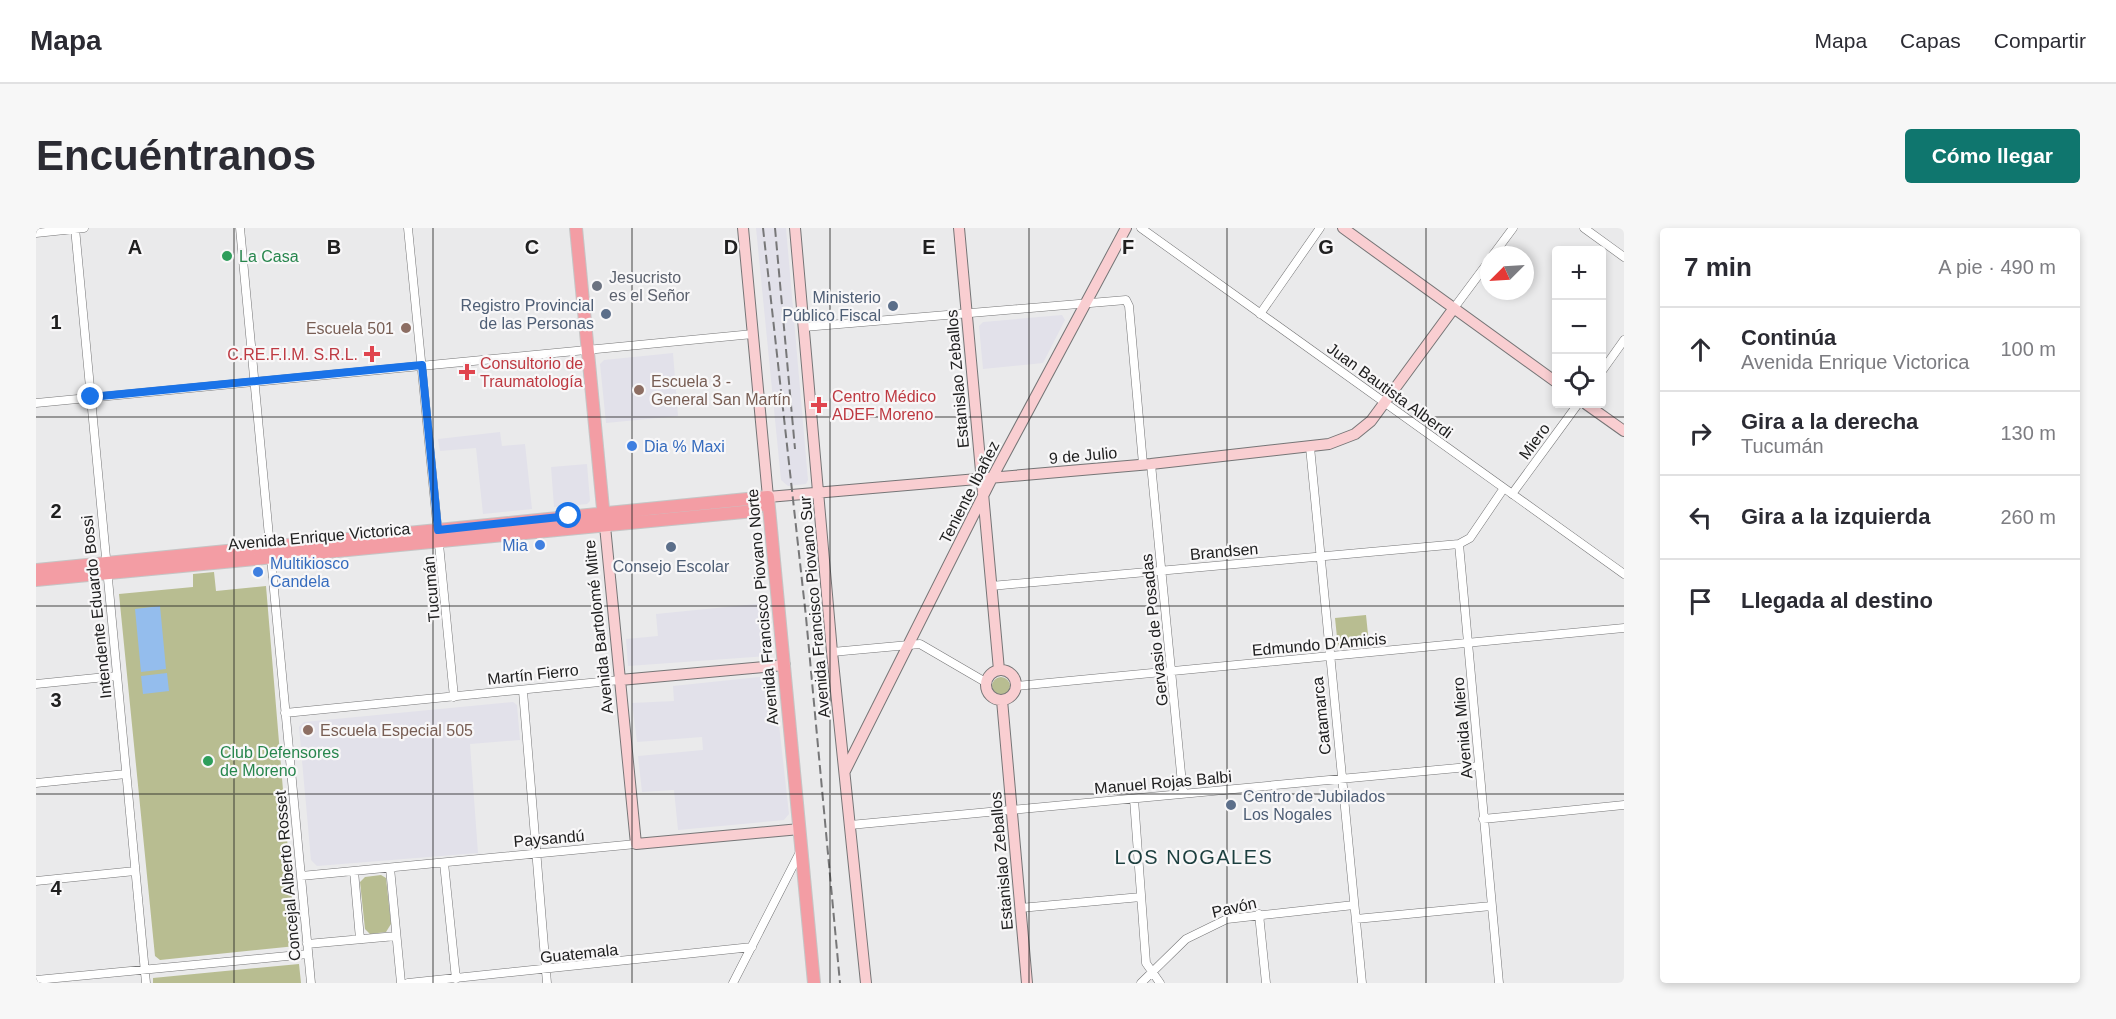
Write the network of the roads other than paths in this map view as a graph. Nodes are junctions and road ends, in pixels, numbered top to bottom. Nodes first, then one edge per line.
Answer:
1 (78, 228) edge
2 (240, 228) edge
3 (408, 228) edge
4 (576, 228) edge
5 (744, 228) edge
6 (795, 228) edge
7 (959, 228) edge
8 (1126, 228) edge
9 (1141, 228) edge
10 (1320, 228) edge
11 (1343, 228) edge
12 (1513, 228) edge
13 (1584, 228) edge
14 (36, 233) edge
15 (1500, 246) edge
16 (1624, 257) edge
17 (1480, 273) edge
18 (1087, 301) junction
19 (1454, 308) junction
20 (967, 312) junction
21 (1260, 314) junction
22 (804, 327) junction
23 (753, 334) junction
24 (1624, 340) edge
25 (588, 349) junction
26 (422, 365) junction
27 (1606, 365) edge
28 (1552, 378) edge
29 (254, 381) junction
30 (91, 397) junction
31 (36, 403) edge
32 (1386, 403) junction
33 (1575, 408) edge
34 (1592, 408) edge
35 (1624, 431) edge
36 (1310, 447) junction
37 (1147, 464) junction
38 (992, 478) junction
39 (980, 479) junction
40 (1504, 488) junction
41 (818, 493) junction
42 (1512, 494) junction
43 (768, 497) junction
44 (982, 498) junction
45 (603, 513) junction
46 (604, 526) junction
47 (439, 536) junction
48 (1459, 544) junction
49 (270, 552) junction
50 (1321, 556) junction
51 (106, 569) junction
52 (36, 570) edge
53 (1161, 570) junction
54 (1624, 574) edge
55 (36, 580) edge
56 (991, 586) junction
57 (1624, 627) edge
58 (910, 643) junction
59 (1469, 644) junction
60 (832, 652) junction
61 (1330, 656) junction
62 (785, 664) junction
63 (999, 670) junction
64 (1171, 670) junction
65 (116, 676) junction
66 (620, 680) junction
67 (987, 683) junction
68 (36, 684) edge
69 (1016, 686) junction
70 (523, 691) junction
71 (454, 698) junction
72 (1002, 700) junction
73 (285, 713) junction
74 (1479, 766) junction
75 (844, 773) junction
76 (126, 774) junction
77 (1342, 779) junction
78 (36, 783) edge
79 (1183, 794) junction
80 (1134, 799) junction
81 (1624, 805) edge
82 (1011, 810) junction
83 (1483, 819) junction
84 (850, 825) junction
85 (800, 829) junction
86 (636, 844) junction
87 (802, 848) junction
88 (537, 854) junction
89 (444, 863) junction
90 (390, 868) junction
91 (135, 871) junction
92 (354, 871) junction
93 (301, 876) junction
94 (36, 881) edge
95 (1141, 897) junction
96 (1354, 905) junction
97 (1491, 906) junction
98 (1020, 908) junction
99 (1259, 914) junction
100 (1356, 919) junction
101 (396, 936) junction
102 (360, 939) junction
103 (307, 944) junction
104 (752, 947) junction
105 (308, 954) junction
106 (546, 970) junction
107 (145, 971) junction
108 (1150, 973) junction
109 (456, 979) junction
110 (36, 980) edge
111 (146, 983) edge
112 (311, 983) edge
113 (401, 983) edge
114 (408, 983) edge
115 (547, 983) edge
116 (733, 983) edge
117 (814, 983) edge
118 (866, 983) edge
119 (1027, 983) edge
120 (1141, 983) edge
121 (1160, 983) edge
122 (1266, 983) edge
123 (1362, 983) edge
124 (1499, 983) edge

1 - 14 street
1 - 30 street, Intendente Eduardo Bossi
2 - 29 street, Concejal Alberto Rosset
3 - 26 street, Tucumán
4 - 25 main road, Avenida Bartolomé Mitre
5 - 23 street, Avenida Francisco Piovano Norte
6 - 22 street, Avenida Francisco Piovano Sur
7 - 20 street, Estanislao Zeballos
8 - 18 street, Teniente Ibañez
9 - 21 street, Juan Bautista Alberdi
10 - 21 street
11 - 19 street
12 - 15 street
13 - 16 street
17 - 19 street
18 - 20 street
18 - 37 street, Gervasio de Posadas
18 - 38 street, Teniente Ibañez
19 - 28 street
19 - 32 street
20 - 22 street
20 - 39 street, Estanislao Zeballos
21 - 32 street, Juan Bautista Alberdi
22 - 41 street, Avenida Francisco Piovano Sur
23 - 25 street
23 - 43 street, Avenida Francisco Piovano Norte
24 - 27 street
25 - 26 street
25 - 45 main road, Avenida Bartolomé Mitre
26 - 29 street
26 - 47 street, Tucumán
29 - 30 street
29 - 49 street, Concejal Alberto Rosset
30 - 31 street
30 - 51 street, Intendente Eduardo Bossi
32 - 36 street, 9 de Julio
32 - 40 street, Juan Bautista Alberdi
33 - 42 street, Miero
34 - 35 street
36 - 37 street, 9 de Julio
36 - 50 street, Catamarca
37 - 38 street, 9 de Julio
37 - 53 street, Gervasio de Posadas
38 - 39 street, 9 de Julio
38 - 44 street, Teniente Ibañez
39 - 41 street, 9 de Julio
39 - 44 street, Estanislao Zeballos
40 - 42 street, Juan Bautista Alberdi
40 - 48 street
41 - 43 street, 9 de Julio
41 - 60 street, Avenida Francisco Piovano Sur
42 - 54 street, Juan Bautista Alberdi
43 - 45 main road, Avenida Enrique Victorica
43 - 46 main road, Avenida Enrique Victorica
43 - 62 main road, Avenida Francisco Piovano Norte
44 - 56 street, Estanislao Zeballos
44 - 58 street, Teniente Ibañez
45 - 46 main road, Avenida Bartolomé Mitre
45 - 47 main road, Avenida Enrique Victorica
46 - 47 main road, Avenida Enrique Victorica
46 - 66 street, Avenida Bartolomé Mitre
47 - 49 main road, Avenida Enrique Victorica
47 - 71 street, Tucumán
48 - 50 street, Brandsen
48 - 59 street, Avenida Miero
49 - 51 main road, Avenida Enrique Victorica
49 - 73 street, Concejal Alberto Rosset
50 - 53 street, Brandsen
50 - 61 street, Catamarca
51 - 52 main road, Avenida Enrique Victorica
51 - 55 main road, Avenida Enrique Victorica
51 - 65 street, Intendente Eduardo Bossi
53 - 56 street, Brandsen
53 - 64 street, Gervasio de Posadas
56 - 63 street, Estanislao Zeballos
57 - 59 street, Edmundo D'Amicis
58 - 60 street
58 - 67 street
58 - 75 street, Teniente Ibañez
59 - 61 street, Edmundo D'Amicis
59 - 74 street, Avenida Miero
60 - 75 street, Avenida Francisco Piovano Sur
61 - 64 street, Edmundo D'Amicis
61 - 77 street, Catamarca
62 - 66 street, Martín Fierro
62 - 85 main road, Avenida Francisco Piovano Norte
63 - 67 street
63 - 69 street
64 - 69 street, Edmundo D'Amicis
64 - 79 street, Gervasio de Posadas
65 - 68 street
65 - 76 street, Intendente Eduardo Bossi
66 - 70 street, Martín Fierro
66 - 86 street, Avenida Bartolomé Mitre
67 - 72 street
69 - 72 street
70 - 71 street, Martín Fierro
70 - 88 street
71 - 73 street, Martín Fierro
72 - 82 street, Estanislao Zeballos
73 - 93 street, Concejal Alberto Rosset
74 - 77 street, Manuel Rojas Balbi
74 - 83 street, Avenida Miero
75 - 84 street, Avenida Francisco Piovano Sur
76 - 78 street
76 - 91 street, Intendente Eduardo Bossi
77 - 79 street, Manuel Rojas Balbi
77 - 96 street, Catamarca
79 - 80 street, Manuel Rojas Balbi
80 - 82 street, Manuel Rojas Balbi
80 - 95 street
81 - 83 street
82 - 84 street, Manuel Rojas Balbi
82 - 98 street, Estanislao Zeballos
83 - 97 street, Avenida Miero
84 - 118 street, Avenida Francisco Piovano Sur
85 - 86 street, Paysandú
85 - 87 main road, Avenida Francisco Piovano Norte
86 - 88 street, Paysandú
87 - 104 street
87 - 117 main road, Avenida Francisco Piovano Norte
88 - 89 street, Paysandú
88 - 106 street
89 - 90 street, Paysandú
89 - 109 street
90 - 92 street, Paysandú
90 - 101 street
91 - 94 street
91 - 107 street, Intendente Eduardo Bossi
92 - 93 street, Paysandú
92 - 102 street
93 - 103 street, Concejal Alberto Rosset
95 - 98 street
95 - 108 street
96 - 99 street, Pavón
96 - 100 street, Catamarca
97 - 100 street
97 - 124 street, Avenida Miero
98 - 119 street, Estanislao Zeballos
99 - 108 street, Pavón
99 - 122 street
100 - 123 street, Catamarca
101 - 102 street
101 - 113 street
102 - 103 street
103 - 105 street, Concejal Alberto Rosset
104 - 106 street, Guatemala
104 - 116 street
105 - 107 street
105 - 112 street, Concejal Alberto Rosset
106 - 109 street, Guatemala
106 - 115 street
107 - 110 street
107 - 111 street, Intendente Eduardo Bossi
108 - 120 street, Pavón
108 - 121 street
109 - 114 street, Guatemala

